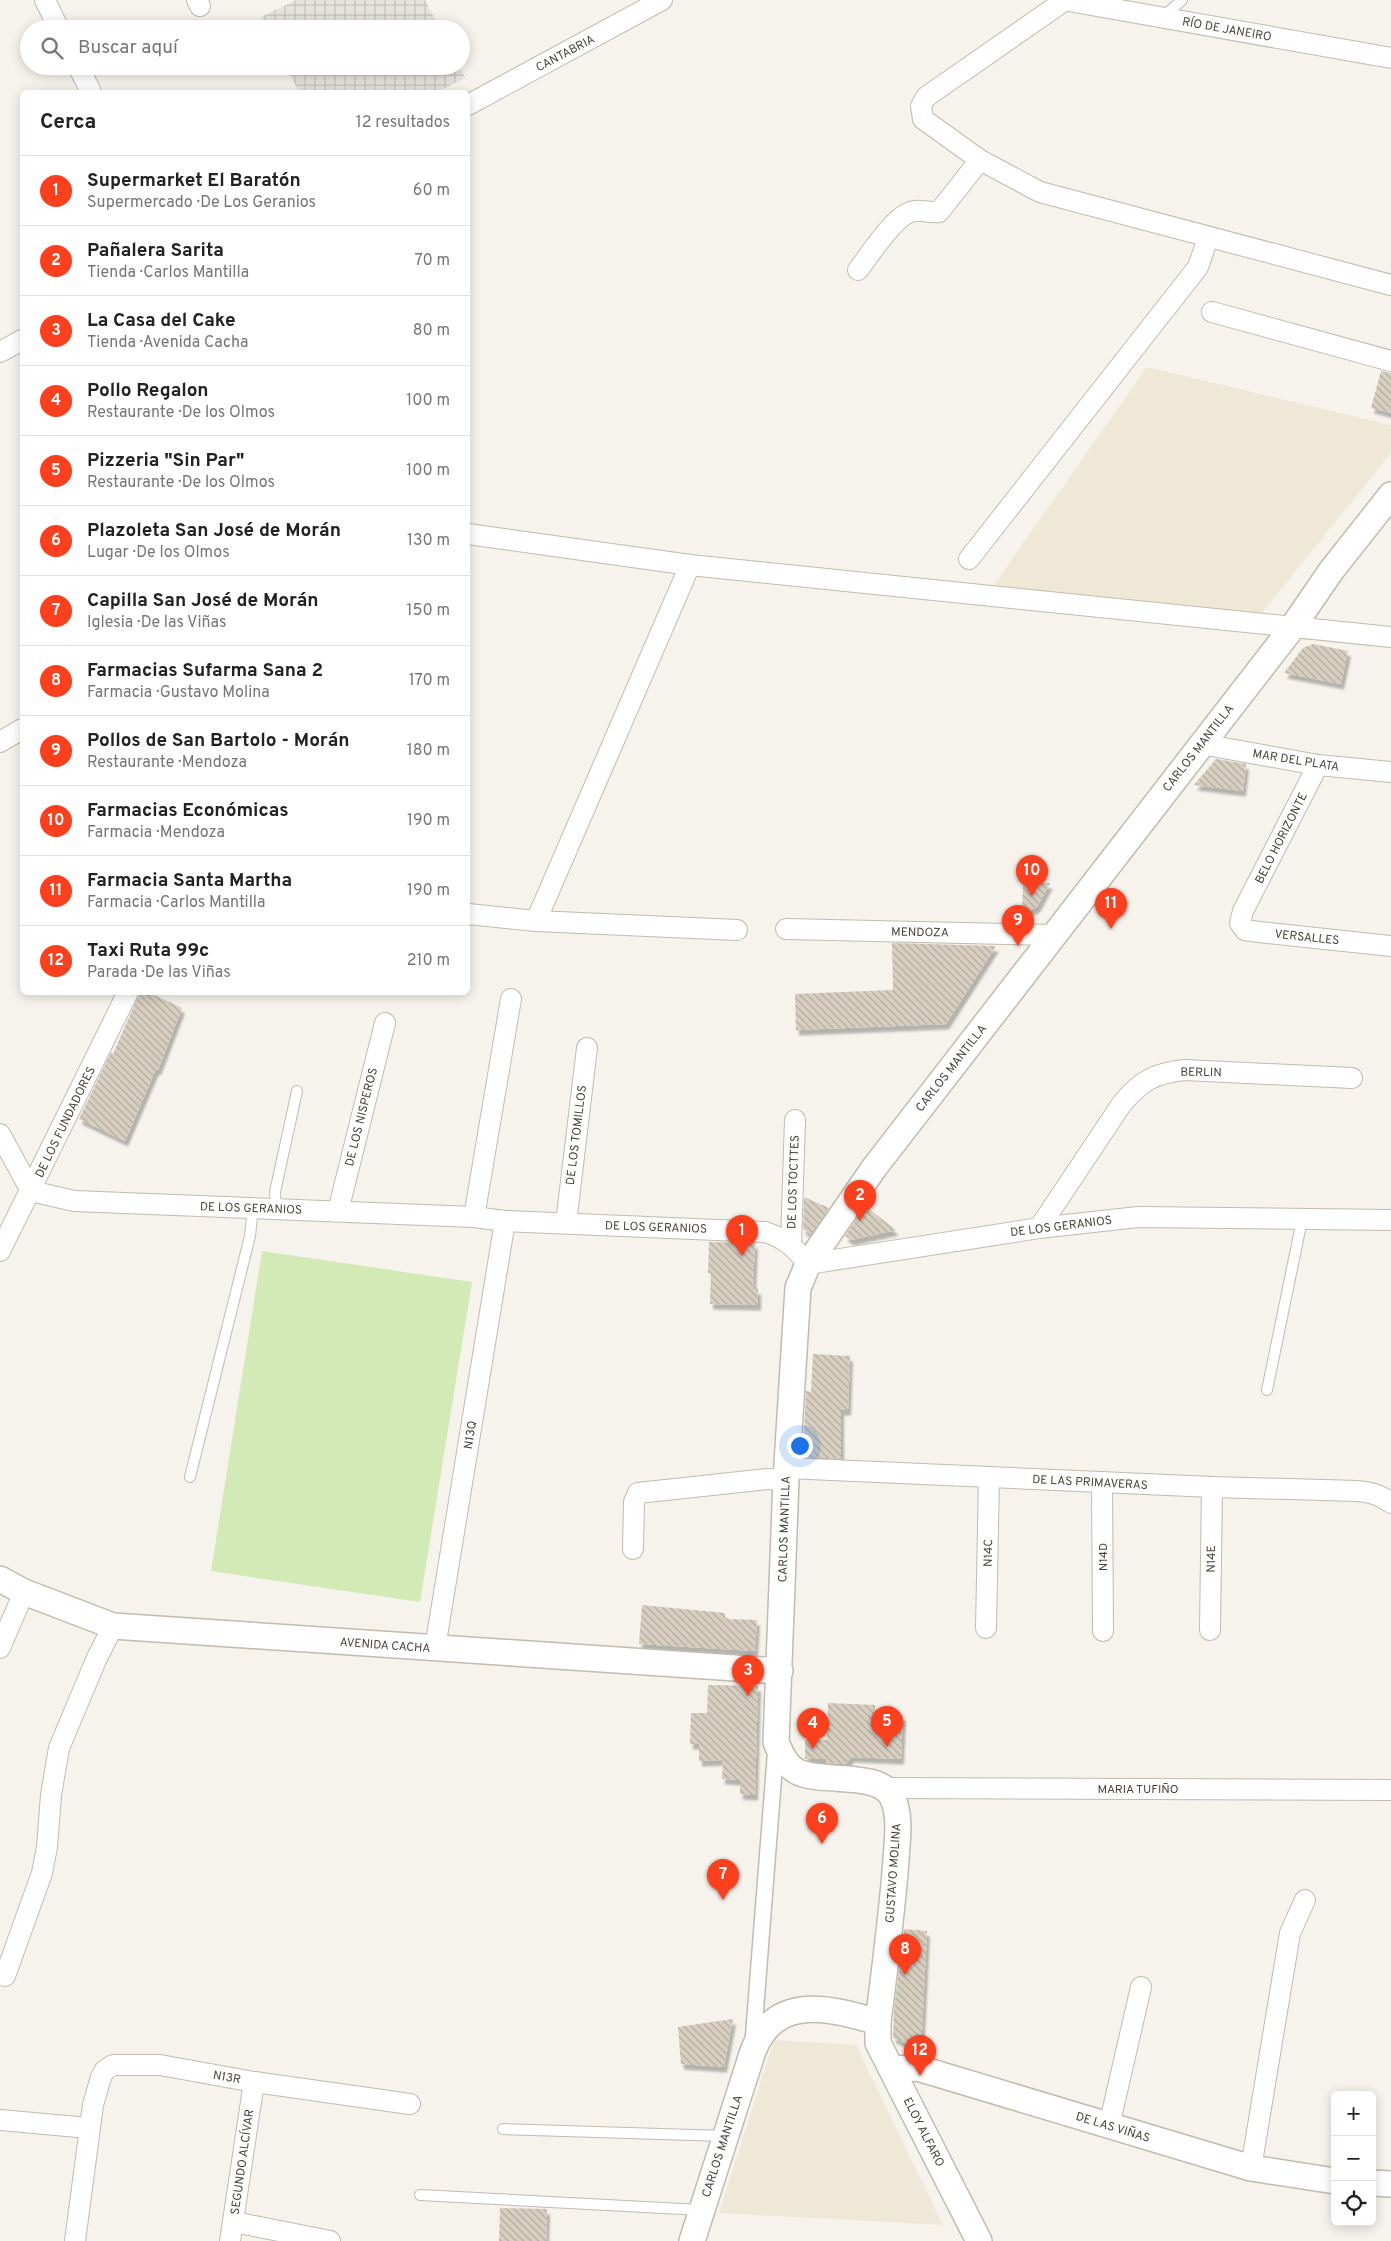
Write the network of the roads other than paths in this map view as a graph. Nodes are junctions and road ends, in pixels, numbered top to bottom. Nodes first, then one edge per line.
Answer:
1 (45, 0) edge
2 (662, 0) edge
3 (1063, 0) edge
4 (1182, 0) edge
5 (1163, 18) junction
6 (55, 20) edge
7 (1391, 58) edge
8 (82, 75) edge
9 (90, 90) edge
10 (470, 104) edge
11 (980, 160) junction
12 (1208, 238) junction
13 (858, 270) dead end
14 (1391, 285) edge
15 (1212, 312) dead end
16 (20, 341) edge
17 (0, 352) edge
18 (1391, 361) edge
19 (1391, 495) edge
20 (470, 534) edge
21 (969, 559) dead end
22 (690, 565) junction
23 (1292, 628) junction
24 (1391, 638) edge
25 (20, 730) edge
26 (0, 742) edge
27 (1201, 744) junction
28 (1318, 765) junction
29 (1391, 772) edge
30 (1243, 910) joint
31 (470, 914) edge
32 (536, 920) junction
33 (786, 929) dead end
34 (737, 930) dead end
35 (1053, 935) junction
36 (1391, 946) edge
37 (127, 995) edge
38 (511, 999) dead end
39 (385, 1023) dead end
40 (587, 1048) dead end
41 (1352, 1078) dead end
42 (297, 1091) dead end
43 (795, 1120) dead end
44 (0, 1134) edge
45 (31, 1191) junction
46 (253, 1207) junction
47 (276, 1208) junction
48 (338, 1211) junction
49 (474, 1218) junction
50 (1302, 1220) junction
51 (1391, 1220) edge
52 (505, 1221) junction
53 (566, 1223) junction
54 (1039, 1228) junction
55 (791, 1244) junction
56 (0, 1251) edge
57 (808, 1264) junction
58 (1267, 1390) dead end
59 (786, 1474) junction
60 (190, 1477) dead end
61 (990, 1477) junction
62 (1102, 1482) junction
63 (1212, 1487) junction
64 (1391, 1503) edge
65 (633, 1549) dead end
66 (0, 1579) edge
67 (24, 1592) junction
68 (113, 1626) junction
69 (986, 1628) dead end
70 (1210, 1630) dead end
71 (1103, 1631) dead end
72 (0, 1648) edge
73 (435, 1648) junction
74 (780, 1671) junction
75 (776, 1742) junction
76 (884, 1788) junction
77 (1391, 1790) edge
78 (1305, 1900) dead end
79 (5, 1976) dead end
80 (1141, 1987) dead end
81 (878, 2022) junction
82 (753, 2051) junction
83 (892, 2068) junction
84 (254, 2082) junction
85 (410, 2104) dead end
86 (0, 2120) edge
87 (1109, 2126) junction
88 (89, 2128) junction
89 (503, 2129) dead end
90 (726, 2136) junction
91 (1251, 2168) junction
92 (1331, 2180) edge
93 (1376, 2183) edge
94 (1391, 2184) edge
95 (420, 2195) dead end
96 (702, 2210) junction
97 (232, 2231) edge
98 (75, 2241) edge
99 (330, 2241) edge
100 (692, 2241) edge
101 (979, 2241) edge

1 - 6 street
2 - 10 street, CANTABRIA
3 - 5 street, RÍO DE JANEIRO
3 - 11 street
4 - 5 lane
5 - 7 street, RÍO DE JANEIRO
8 - 9 street
11 - 12 street
11 - 13 street
12 - 14 street
12 - 21 street
15 - 18 street
16 - 17 street
19 - 23 street, CARLOS MANTILLA
20 - 22 street
22 - 23 street
22 - 32 street
23 - 24 street
23 - 27 street, CARLOS MANTILLA
25 - 26 street
27 - 28 street, MAR DEL PLATA
27 - 35 street, CARLOS MANTILLA
28 - 29 street, MAR DEL PLATA
28 - 30 street, BELO HORIZONTE
30 - 36 street, VERSALLES
31 - 32 street
32 - 34 street
33 - 35 street, MENDOZA
35 - 57 street, CARLOS MANTILLA
37 - 45 street, DE LOS FUNDADORES
38 - 49 street
39 - 48 street, DE LOS NISPEROS
40 - 53 street, DE LOS TOMILLOS
41 - 54 street, BERLIN
42 - 47 lane
43 - 55 street, DE LOS TOCTTES
44 - 45 street
45 - 46 street, DE LOS GERANIOS
45 - 56 street, DE LOS FUNDADORES
46 - 47 street, DE LOS GERANIOS
46 - 60 lane
47 - 48 street, DE LOS GERANIOS
48 - 49 street, DE LOS GERANIOS
49 - 52 street, DE LOS GERANIOS
50 - 51 street, DE LOS GERANIOS
50 - 54 street, DE LOS GERANIOS
50 - 58 lane
52 - 53 street, DE LOS GERANIOS
52 - 73 street, N13Q
53 - 55 street, DE LOS GERANIOS
54 - 57 street, DE LOS GERANIOS
55 - 57 street, DE LOS GERANIOS
57 - 59 street, CARLOS MANTILLA
59 - 61 street, DE LAS PRIMAVERAS
59 - 65 street, DE LAS PRIMAVERAS
59 - 74 street, CARLOS MANTILLA
61 - 62 street, DE LAS PRIMAVERAS
61 - 69 street, N14C
62 - 63 street, DE LAS PRIMAVERAS
62 - 71 street, N14D
63 - 64 street, DE LAS PRIMAVERAS
63 - 70 street, N14E
66 - 67 street, AVENIDA CACHA
67 - 68 street, AVENIDA CACHA
67 - 72 street
68 - 73 street, AVENIDA CACHA
68 - 79 street
73 - 74 street, AVENIDA CACHA
74 - 75 street, CARLOS MANTILLA
75 - 76 street
75 - 82 street
76 - 77 street, MARIA TUFIÑO
76 - 81 street, GUSTAVO MOLINA
78 - 91 street
80 - 87 street
81 - 82 street
81 - 83 street, ELOY ALFARO
82 - 90 street, CARLOS MANTILLA
83 - 87 street, DE LAS VIÑAS
83 - 101 street, ELOY ALFARO
84 - 85 street, N13R
84 - 88 street, N13R
84 - 97 street, SEGUNDO ALCÍVAR
86 - 88 street
87 - 91 street, DE LAS VIÑAS
88 - 98 street, N13R
89 - 90 lane
90 - 96 street, CARLOS MANTILLA
91 - 92 street, DE LAS VIÑAS
93 - 94 street
95 - 96 lane
96 - 100 street, CARLOS MANTILLA
97 - 99 street

